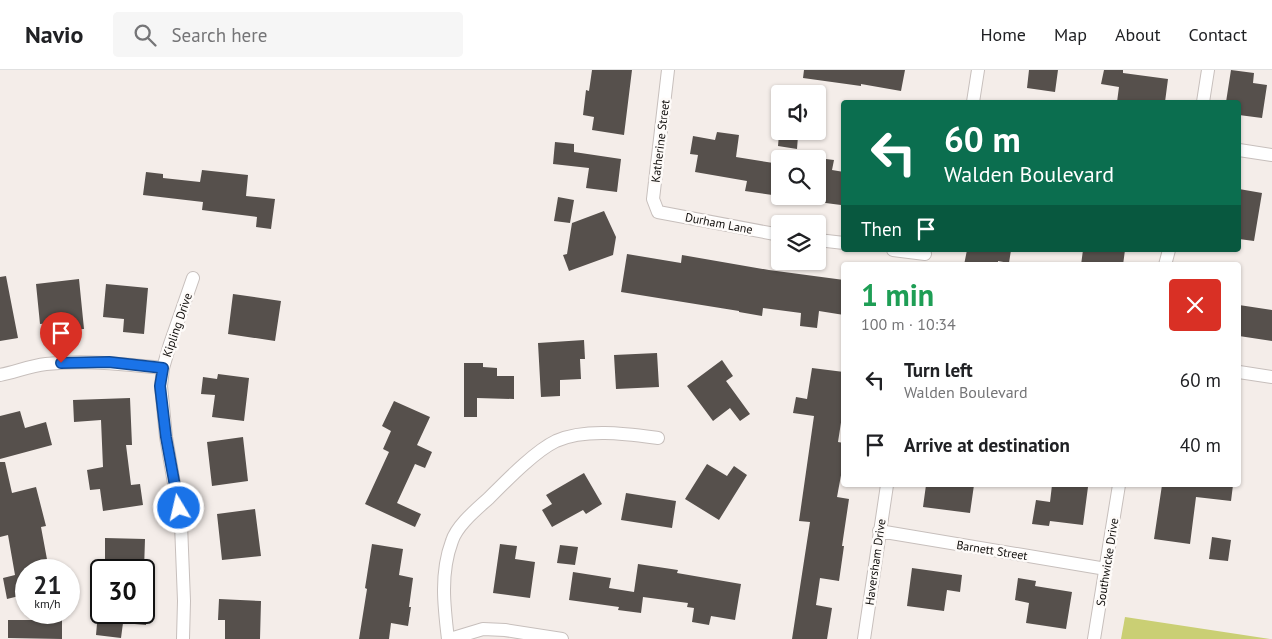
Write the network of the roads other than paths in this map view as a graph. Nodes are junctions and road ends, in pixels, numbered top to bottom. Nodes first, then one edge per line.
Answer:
1 (668, 70) edge
2 (978, 70) edge
3 (1208, 70) edge
4 (973, 100) edge
5 (1203, 100) edge
6 (1241, 150) edge
7 (1272, 155) edge
8 (658, 212) joint
9 (771, 233) edge
10 (826, 241) edge
11 (841, 243) edge
12 (904, 252) edge
13 (925, 256) edge
14 (193, 278) dead end
15 (163, 368) junction
16 (1241, 372) edge
17 (0, 376) edge
18 (1272, 377) edge
19 (658, 438) dead end
20 (886, 487) edge
21 (1119, 487) edge
22 (879, 531) junction
23 (1106, 569) junction
24 (183, 639) edge
25 (449, 639) edge
26 (562, 639) edge
27 (864, 639) edge
28 (1094, 639) edge

1 - 8 street, Katherine Street
2 - 4 street
3 - 5 street
6 - 7 street
8 - 9 street, Durham Lane
10 - 11 street
12 - 13 street
14 - 15 street, Kipling Drive
15 - 17 street
15 - 24 street, Kipling Drive
16 - 18 street
19 - 25 street
20 - 22 street, Haversham Drive
21 - 23 street, Southwicke Drive
22 - 23 street, Barnett Street
22 - 27 street, Haversham Drive
23 - 28 street, Southwicke Drive
25 - 26 street

